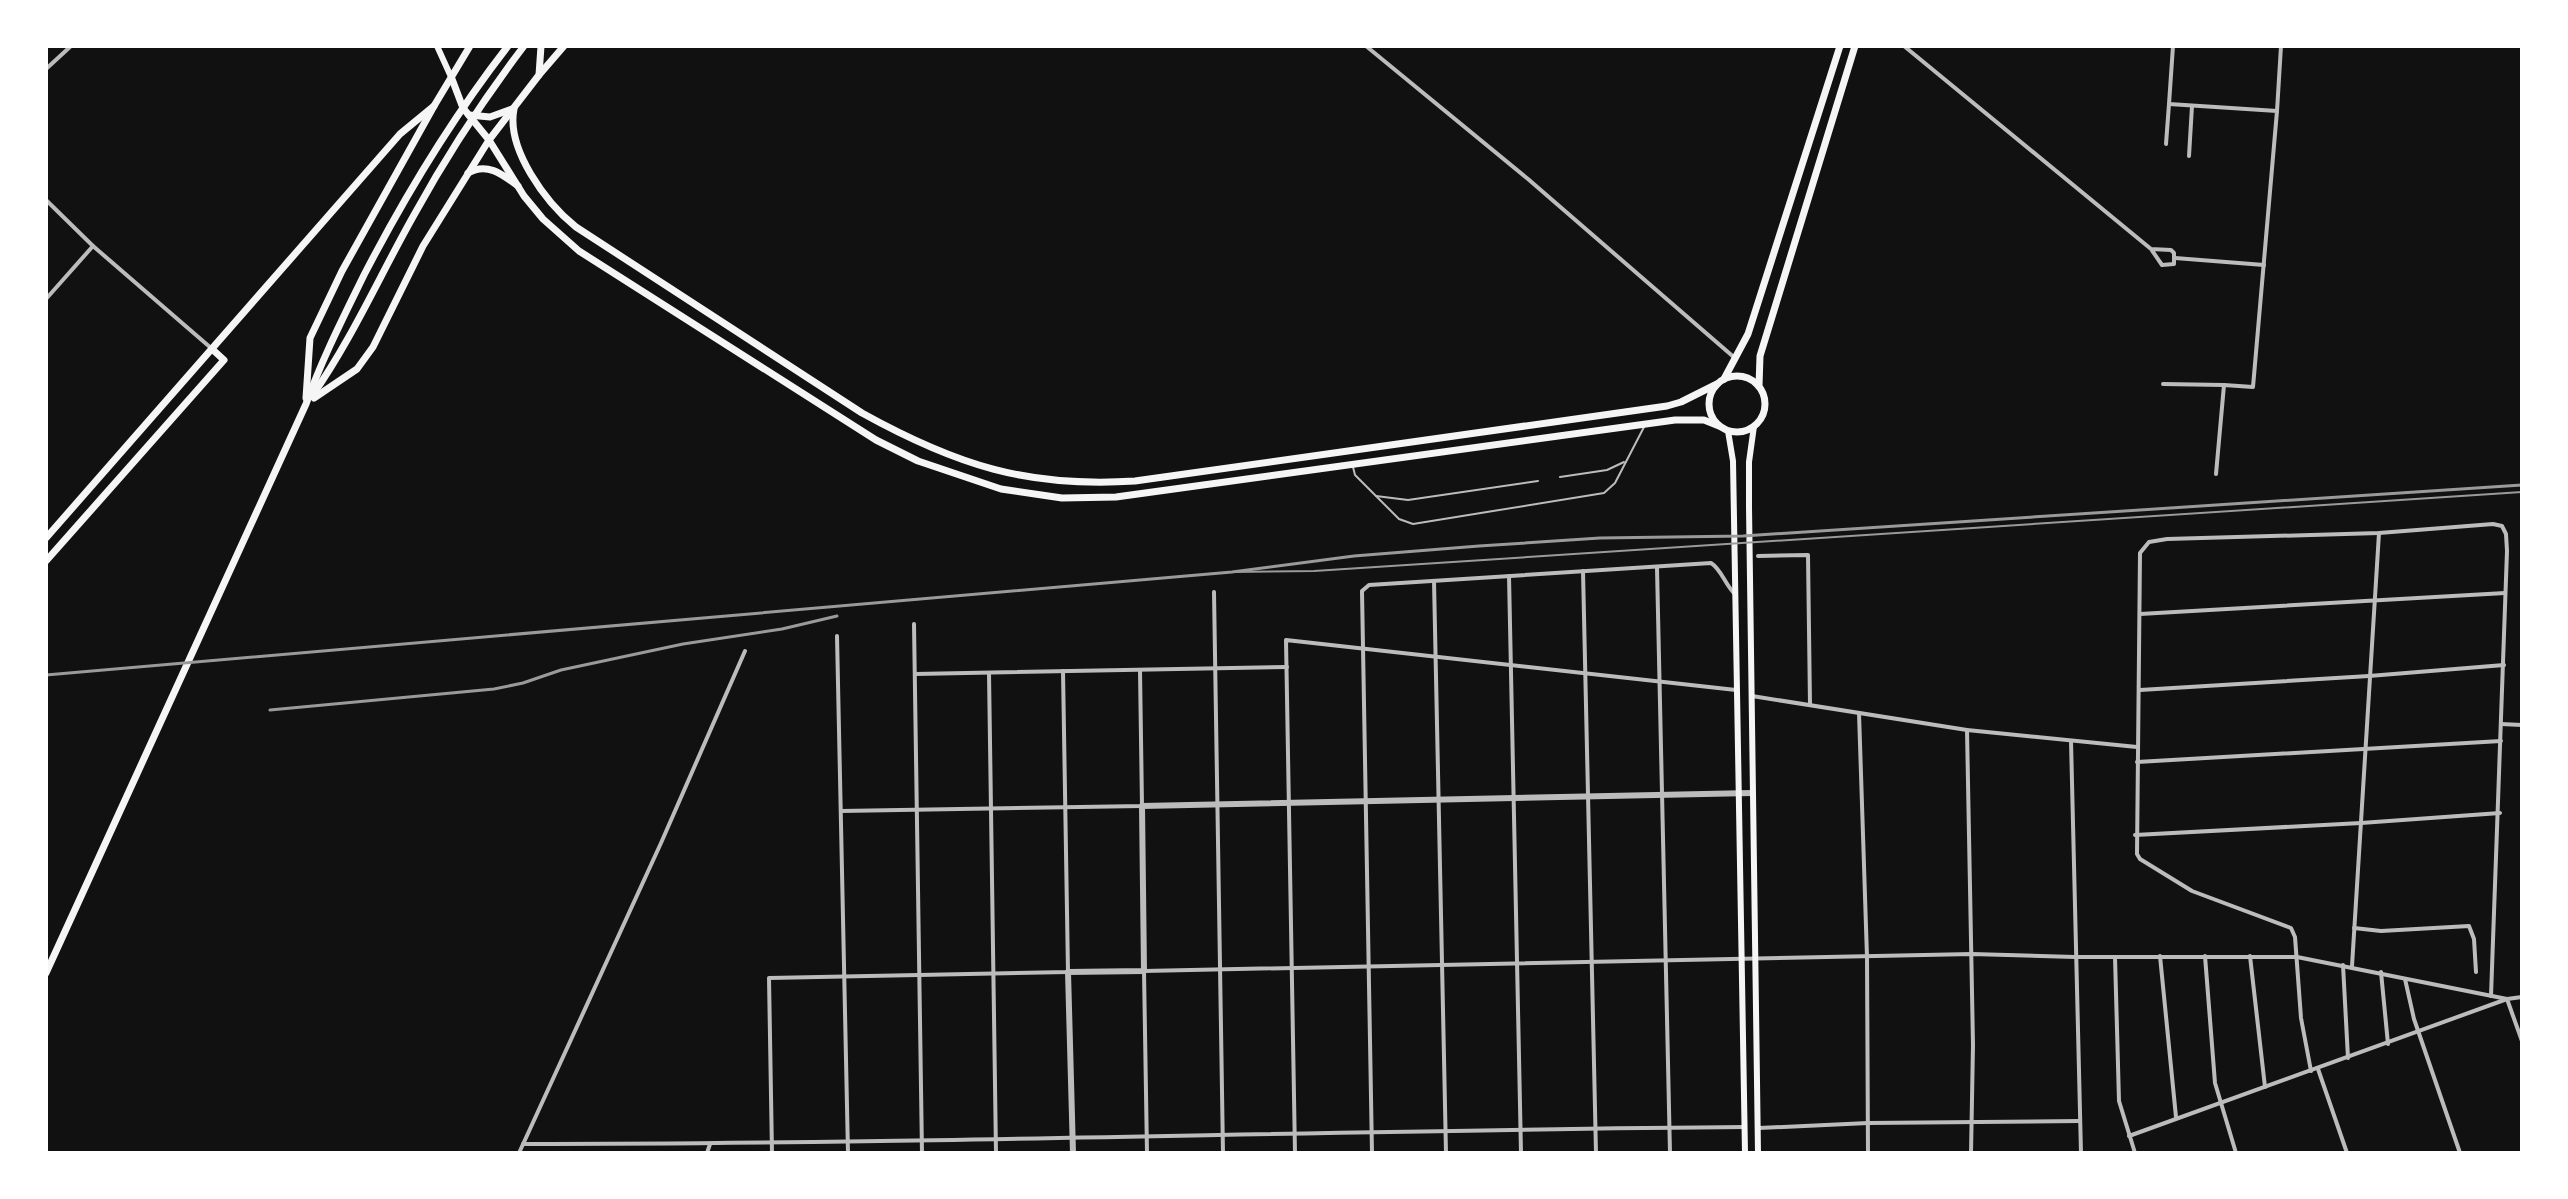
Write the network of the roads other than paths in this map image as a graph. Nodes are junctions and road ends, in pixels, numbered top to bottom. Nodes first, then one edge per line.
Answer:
1 (71, 46) edge
2 (437, 46) edge
3 (470, 46) edge
4 (508, 46) edge
5 (524, 46) edge
6 (541, 46) edge
7 (564, 46) edge
8 (1366, 46) edge
9 (1840, 46) edge
10 (1855, 46) edge
11 (1904, 46) edge
12 (2173, 46) edge
13 (2281, 46) edge
14 (46, 69) edge
15 (539, 75) junction
16 (452, 79) junction
17 (2169, 104) junction
18 (434, 106) junction
19 (2192, 106) junction
20 (514, 109) junction
21 (2277, 111) junction
22 (469, 115) junction
23 (489, 140) junction
24 (2166, 144) dead end
25 (2189, 156) dead end
26 (463, 177) junction
27 (518, 186) junction
28 (46, 200) edge
29 (93, 246) junction
30 (2151, 249) junction
31 (2175, 258) junction
32 (2264, 265) junction
33 (46, 299) edge
34 (212, 349) junction
35 (1736, 359) junction
36 (1724, 379) junction
37 (1717, 384) junction
38 (2163, 384) dead end
39 (2224, 385) junction
40 (1759, 386) junction
41 (306, 404) junction
42 (1646, 423) junction
43 (1719, 426) junction
44 (1754, 426) junction
45 (1728, 431) junction
46 (1626, 461) junction
47 (1353, 466) junction
48 (2216, 474) dead end
49 (1560, 477) dead end
50 (1538, 481) dead end
51 (1375, 496) junction
52 (2379, 533) junction
53 (46, 538) edge
54 (1758, 556) dead end
55 (46, 561) edge
56 (1657, 567) junction
57 (1583, 571) junction
58 (1509, 576) junction
59 (1434, 581) junction
60 (1214, 592) dead end
61 (2506, 593) junction
62 (1736, 594) junction
63 (2376, 602) junction
64 (2140, 614) junction
65 (914, 624) dead end
66 (837, 636) dead end
67 (1362, 648) junction
68 (745, 651) dead end
69 (1436, 655) junction
70 (1511, 664) junction
71 (2504, 665) junction
72 (1287, 667) junction
73 (1215, 668) junction
74 (1140, 670) junction
75 (1063, 671) junction
76 (1586, 671) junction
77 (989, 673) junction
78 (915, 674) junction
79 (2369, 676) junction
80 (1661, 682) junction
81 (1738, 690) junction
82 (2140, 690) junction
83 (1752, 696) junction
84 (1810, 705) junction
85 (1859, 713) junction
86 (2501, 724) junction
87 (2522, 725) edge
88 (1967, 730) junction
89 (2071, 741) junction
90 (2501, 741) junction
91 (2137, 747) junction
92 (2366, 749) junction
93 (2137, 762) junction
94 (1739, 793) junction
95 (1752, 793) junction
96 (1663, 795) junction
97 (1589, 798) junction
98 (1514, 799) junction
99 (1439, 800) junction
100 (1366, 802) junction
101 (1289, 804) junction
102 (1217, 805) junction
103 (1142, 806) junction
104 (1066, 808) junction
105 (991, 810) junction
106 (841, 811) junction
107 (916, 811) junction
108 (2500, 813) junction
109 (2361, 823) junction
110 (2135, 835) junction
111 (2354, 928) junction
112 (1972, 954) junction
113 (2160, 956) junction
114 (2205, 956) junction
115 (2250, 956) junction
116 (1867, 957) junction
117 (2075, 957) junction
118 (2115, 957) junction
119 (2297, 957) junction
120 (1742, 959) junction
121 (1757, 959) junction
122 (1667, 962) junction
123 (1517, 964) junction
124 (1592, 964) junction
125 (2343, 965) junction
126 (1442, 966) junction
127 (2352, 966) junction
128 (1369, 967) junction
129 (1291, 969) junction
130 (1220, 970) junction
131 (1144, 971) junction
132 (1068, 972) junction
133 (2381, 972) junction
134 (2476, 972) dead end
135 (46, 973) edge
136 (994, 974) junction
137 (919, 976) junction
138 (844, 978) junction
139 (2405, 979) junction
140 (2491, 996) junction
141 (2522, 997) edge
142 (2507, 999) junction
143 (2420, 1033) junction
144 (2522, 1041) edge
145 (2388, 1044) junction
146 (2348, 1058) junction
147 (2318, 1069) junction
148 (2311, 1071) junction
149 (2265, 1087) junction
150 (2219, 1103) junction
151 (2177, 1118) junction
152 (2080, 1121) junction
153 (1868, 1123) junction
154 (1971, 1123) junction
155 (1744, 1127) junction
156 (1595, 1128) junction
157 (1670, 1128) junction
158 (1758, 1128) junction
159 (1520, 1129) junction
160 (1445, 1130) junction
161 (1372, 1133) junction
162 (1294, 1134) junction
163 (1223, 1135) junction
164 (1147, 1136) junction
165 (2129, 1136) junction
166 (1072, 1137) junction
167 (996, 1138) junction
168 (921, 1140) junction
169 (847, 1142) junction
170 (772, 1143) junction
171 (523, 1144) junction
172 (710, 1144) junction
173 (519, 1153) edge
174 (707, 1153) edge
175 (772, 1153) edge
176 (848, 1153) edge
177 (922, 1153) edge
178 (996, 1153) edge
179 (1073, 1153) edge
180 (1147, 1153) edge
181 (1223, 1153) edge
182 (1295, 1153) edge
183 (1372, 1153) edge
184 (1446, 1153) edge
185 (1521, 1153) edge
186 (1596, 1153) edge
187 (1670, 1153) edge
188 (1745, 1153) edge
189 (1758, 1153) edge
190 (1868, 1153) edge
191 (1971, 1153) edge
192 (2081, 1153) edge
193 (2135, 1153) edge
194 (2236, 1153) edge
195 (2347, 1153) edge
196 (2460, 1153) edge

1 - 14 street
2 - 16 main road
3 - 16 main road
4 - 41 main road
5 - 41 main road
6 - 15 main road
7 - 15 main road
8 - 35 street
9 - 35 main road
10 - 40 main road
11 - 30 street
12 - 17 street
13 - 21 street
15 - 20 main road
16 - 18 main road
16 - 22 main road
17 - 19 street
17 - 24 street
18 - 34 main road
18 - 41 main road
19 - 21 street
19 - 25 street
20 - 22 main road
20 - 23 main road
20 - 37 main road
21 - 32 street
22 - 23 main road
23 - 26 main road
23 - 27 main road
26 - 27 main road
26 - 41 main road
27 - 47 main road
28 - 29 street
29 - 33 street
29 - 34 street
30 - 31 street
30 - 31 street
31 - 32 street
32 - 39 street
34 - 53 main road
34 - 55 main road
35 - 36 main road
36 - 37 main road
36 - 40 main road
37 - 43 main road
38 - 39 street
39 - 48 street
40 - 44 main road
41 - 135 main road
42 - 43 main road
42 - 46 lane
42 - 47 main road
43 - 45 main road
44 - 45 main road
44 - 83 main road
45 - 62 main road
46 - 49 lane
46 - 51 lane
47 - 51 lane
50 - 51 lane
52 - 61 street
52 - 63 street
52 - 64 street
54 - 84 street
56 - 57 street
56 - 62 street
56 - 80 street
57 - 58 street
57 - 76 street
58 - 59 street
58 - 70 street
59 - 67 street
59 - 69 street
60 - 73 street
61 - 63 street
61 - 71 street
62 - 81 main road
63 - 64 street
63 - 79 street
64 - 82 street
65 - 78 street
66 - 106 street
67 - 69 street
67 - 72 street
67 - 100 street
68 - 171 street
69 - 70 street
69 - 99 street
70 - 76 street
70 - 98 street
71 - 79 street
71 - 86 street
72 - 73 street
72 - 101 street
73 - 74 street
73 - 102 street
74 - 75 street
74 - 103 street
75 - 77 street
75 - 104 street
76 - 80 street
76 - 97 street
77 - 78 street
77 - 105 street
78 - 107 street
79 - 82 street
79 - 92 street
80 - 81 street
80 - 96 street
81 - 94 main road
82 - 91 street
83 - 84 street
83 - 95 main road
84 - 85 street
85 - 88 street
85 - 116 street
86 - 87 street
86 - 90 street
88 - 89 street
88 - 112 street
89 - 91 street
89 - 117 street
90 - 92 street
90 - 108 street
91 - 93 street
92 - 93 street
92 - 109 street
93 - 110 street
94 - 95 street
94 - 96 street
94 - 120 main road
95 - 121 main road
96 - 97 street
96 - 122 street
97 - 98 street
97 - 124 street
98 - 99 street
98 - 123 street
99 - 100 street
99 - 126 street
100 - 101 street
100 - 128 street
101 - 102 street
101 - 129 street
102 - 103 street
102 - 130 street
103 - 104 street
103 - 131 street
104 - 105 street
104 - 132 street
105 - 107 street
105 - 136 street
106 - 107 street
106 - 138 street
107 - 137 street
108 - 109 street
108 - 140 street
109 - 110 street
109 - 111 street
110 - 119 street
111 - 127 street
111 - 134 street
112 - 116 street
112 - 117 street
112 - 154 street
113 - 114 street
113 - 118 street
113 - 151 street
114 - 115 street
114 - 150 street
115 - 119 street
115 - 149 street
116 - 121 street
116 - 153 street
117 - 118 street
117 - 152 street
118 - 165 street
119 - 125 street
119 - 148 street
120 - 121 street
120 - 122 street
120 - 155 main road
121 - 158 main road
122 - 124 street
122 - 157 street
123 - 124 street
123 - 126 street
123 - 159 street
124 - 156 street
125 - 127 street
125 - 146 street
126 - 128 street
126 - 160 street
127 - 133 street
128 - 129 street
128 - 161 street
129 - 130 street
129 - 162 street
130 - 131 street
130 - 163 street
131 - 132 street
131 - 164 street
132 - 136 street
132 - 166 street
133 - 139 street
133 - 145 street
136 - 137 street
136 - 167 street
137 - 138 street
137 - 168 street
138 - 169 street
138 - 170 street
139 - 140 street
139 - 143 street
140 - 142 street
141 - 142 street
142 - 143 street
142 - 144 street
143 - 145 street
143 - 196 street
145 - 146 street
146 - 147 street
147 - 148 street
147 - 195 street
148 - 149 street
149 - 150 street
150 - 151 street
150 - 194 street
151 - 165 street
152 - 154 street
152 - 192 street
153 - 154 street
153 - 158 street
153 - 190 street
154 - 191 street
155 - 157 street
155 - 188 main road
156 - 157 street
156 - 159 street
156 - 186 street
157 - 187 street
158 - 189 main road
159 - 160 street
159 - 185 street
160 - 161 street
160 - 184 street
161 - 162 street
161 - 183 street
162 - 163 street
162 - 182 street
163 - 164 street
163 - 181 street
164 - 166 street
164 - 180 street
165 - 193 street
166 - 167 street
166 - 179 street
167 - 168 street
167 - 178 street
168 - 169 street
168 - 177 street
169 - 170 street
169 - 176 street
170 - 172 street
170 - 175 street
171 - 172 street
171 - 173 street
172 - 174 street

